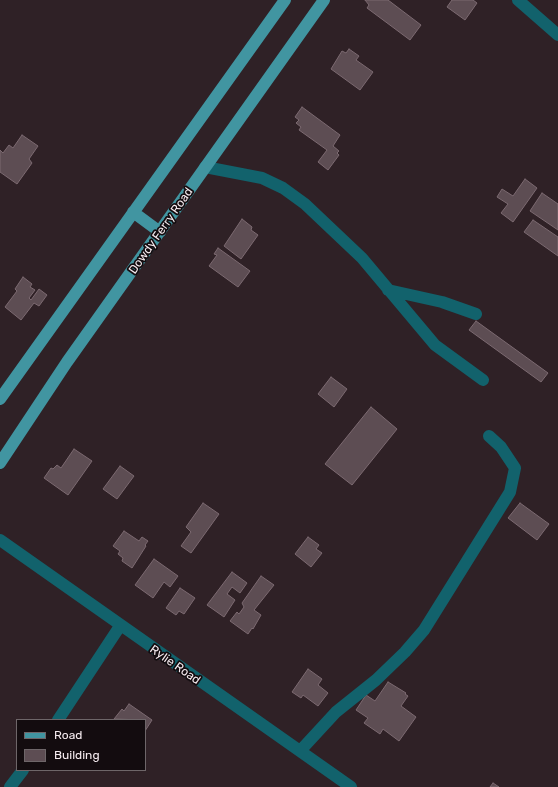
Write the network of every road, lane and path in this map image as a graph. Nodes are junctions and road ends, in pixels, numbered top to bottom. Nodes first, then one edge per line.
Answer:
1 (285, 0) edge
2 (324, 0) edge
3 (518, 0) edge
4 (558, 35) edge
5 (205, 167) junction
6 (133, 212) junction
7 (160, 232) junction
8 (388, 290) junction
9 (476, 314) dead end
10 (484, 380) dead end
11 (0, 399) edge
12 (489, 436) dead end
13 (0, 463) edge
14 (0, 540) edge
15 (120, 626) junction
16 (59, 719) edge
17 (300, 751) junction
18 (21, 771) edge
19 (10, 787) edge
20 (351, 787) edge

1 - 6 main road
2 - 5 main road, Dowdy Ferry Road
3 - 4 street
5 - 7 main road, Dowdy Ferry Road
5 - 8 street
6 - 7 main road
6 - 11 main road
7 - 13 main road, Dowdy Ferry Road
8 - 9 street
8 - 10 street
12 - 17 street
14 - 15 street, Rylie Road
15 - 16 street
15 - 17 street, Rylie Road
17 - 20 street, Rylie Road
18 - 19 street

